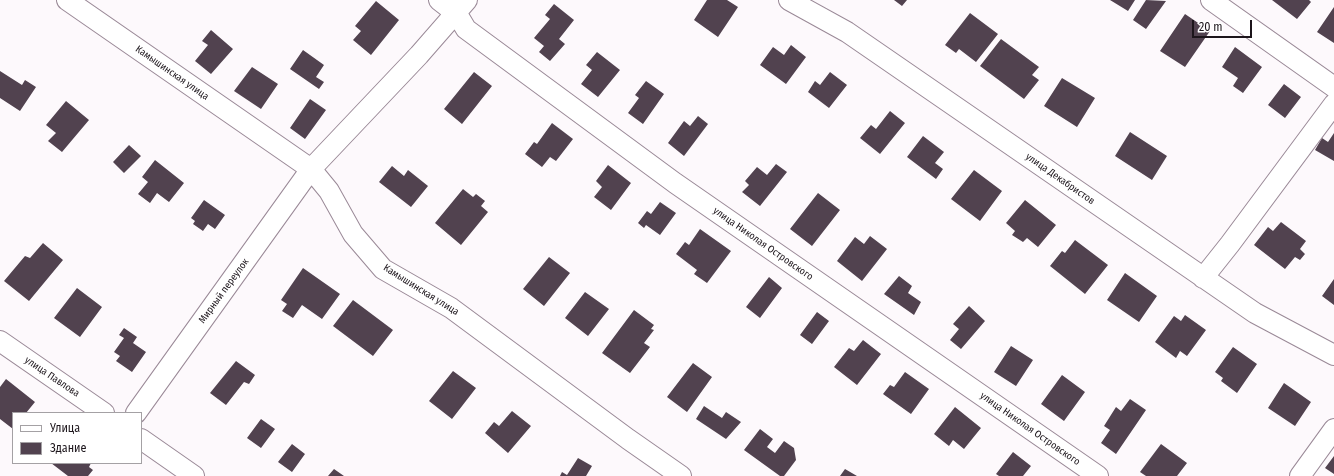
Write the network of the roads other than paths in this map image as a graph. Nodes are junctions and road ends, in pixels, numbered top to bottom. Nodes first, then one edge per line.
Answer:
1 (67, 0) edge
2 (439, 0) edge
3 (789, 0) edge
4 (1211, 0) edge
5 (462, 7) edge
6 (1334, 87) edge
7 (1334, 104) edge
8 (312, 169) junction
9 (1203, 278) junction
10 (0, 342) edge
11 (1334, 355) edge
12 (103, 412) edge
13 (137, 412) edge
14 (1334, 429) edge
15 (142, 440) edge
16 (194, 476) edge
17 (681, 476) edge
18 (1098, 476) edge
19 (1300, 476) edge

1 - 8 street, Камышинская улица
2 - 5 street, улица Николая Островского
3 - 9 street, улица Декабристов
4 - 6 street
5 - 8 street, Мирный переулок
5 - 18 street, улица Николая Островского
7 - 9 street
8 - 13 street, Мирный переулок
8 - 17 street, Камышинская улица
9 - 11 street, улица Декабристов
10 - 12 street, улица Павлова
14 - 19 street
15 - 16 street

